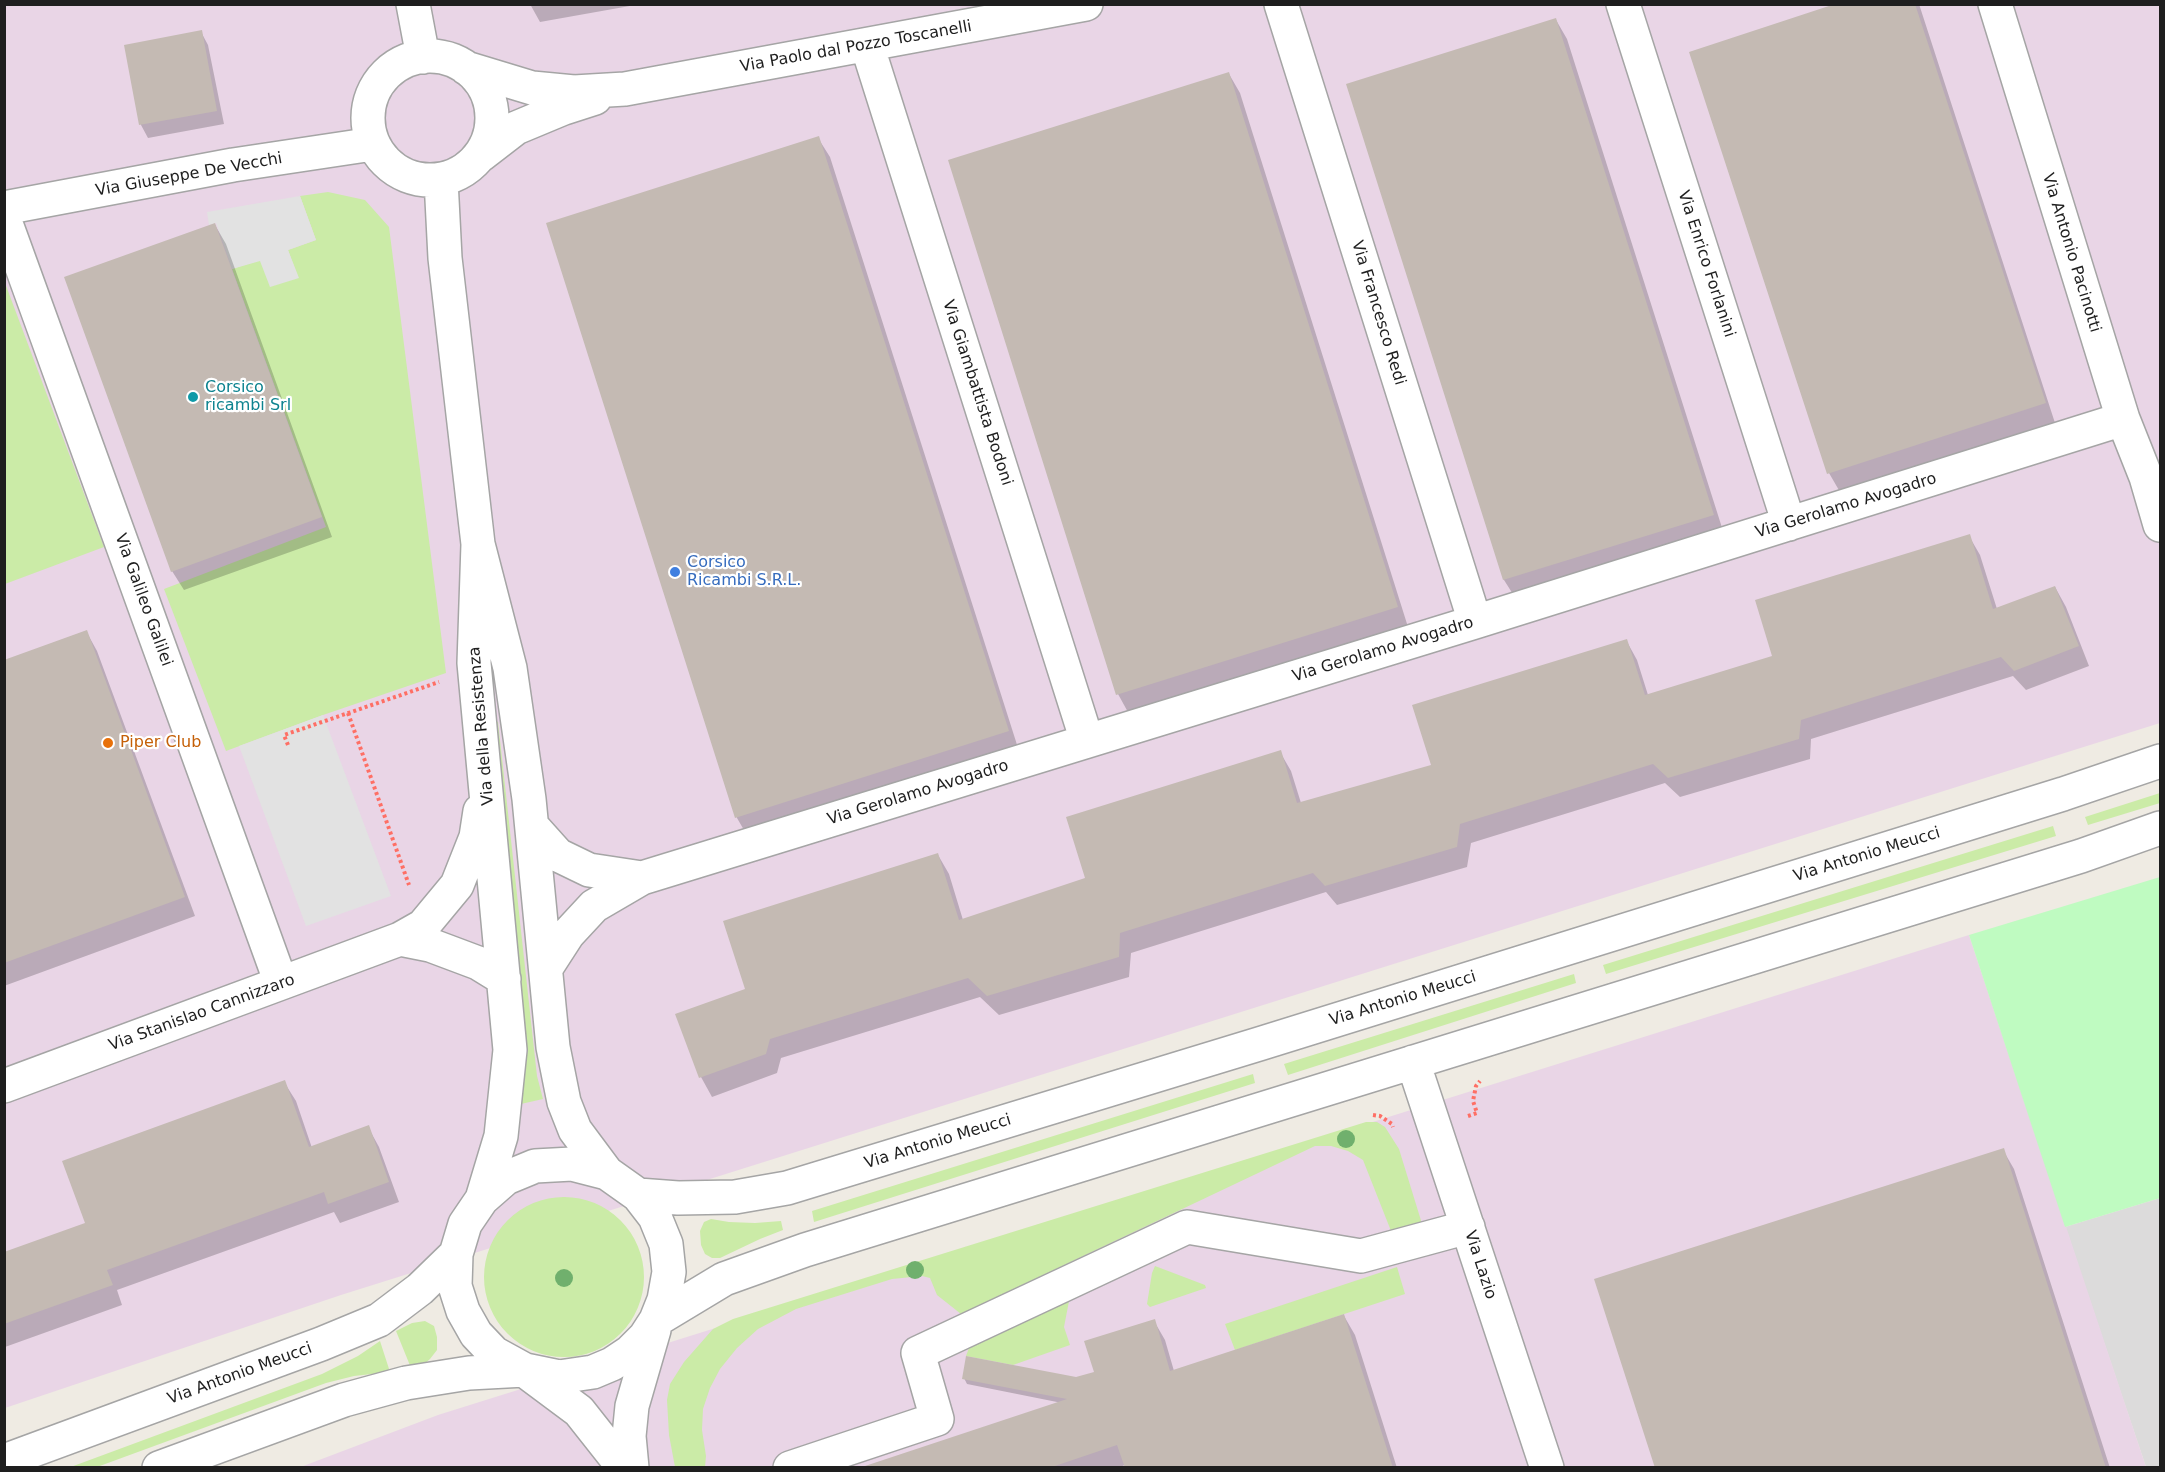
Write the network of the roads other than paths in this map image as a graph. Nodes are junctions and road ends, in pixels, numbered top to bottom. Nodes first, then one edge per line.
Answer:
1 (413, 4) edge
2 (1086, 4) edge
3 (1281, 4) edge
4 (1623, 4) edge
5 (1995, 4) edge
6 (867, 45) junction
7 (423, 57) junction
8 (466, 68) junction
9 (626, 89) junction
10 (373, 144) junction
11 (481, 155) junction
12 (441, 180) junction
13 (4, 208) edge
14 (4, 218) edge
15 (2122, 419) junction
16 (2153, 487) edge
17 (1789, 524) junction
18 (2160, 525) edge
19 (478, 544) junction
20 (1475, 622) junction
21 (1087, 741) junction
22 (2160, 761) edge
23 (485, 779) junction
24 (532, 826) junction
25 (2160, 828) edge
26 (642, 878) junction
27 (412, 932) junction
28 (546, 968) junction
29 (504, 979) junction
30 (281, 983) junction
31 (1413, 1062) junction
32 (4, 1086) edge
33 (607, 1173) junction
34 (638, 1194) junction
35 (482, 1198) junction
36 (1468, 1227) junction
37 (456, 1254) junction
38 (656, 1320) junction
39 (525, 1370) junction
40 (4, 1461) edge
41 (159, 1467) edge
42 (624, 1467) edge
43 (632, 1467) edge
44 (790, 1467) edge
45 (1547, 1467) edge

1 - 7 street
2 - 6 street, Via Paolo dal Pozzo Toscanelli
3 - 20 street, Via Francesco Redi
4 - 17 street, Via Enrico Forlanini
5 - 15 street, Via Antonio Pacinotti
6 - 9 street, Via Paolo dal Pozzo Toscanelli
6 - 21 street, Via Giambattista Bodoni
7 - 8 street
7 - 10 street
8 - 9 street, Via Paolo dal Pozzo Toscanelli
8 - 11 street
9 - 11 street, Via Paolo dal Pozzo Toscanelli
10 - 12 street
10 - 13 street, Via Giuseppe De Vecchi
11 - 12 street
12 - 19 street, Via della Resistenza
14 - 30 street, Via Galileo Galilei
15 - 16 street, Via Antonio Pacinotti
15 - 17 street, Via Gerolamo Avogadro
16 - 18 street, Via Antonio Pacinotti
17 - 20 street, Via Gerolamo Avogadro
19 - 23 street, Via della Resistenza
19 - 24 street
20 - 21 street, Via Gerolamo Avogadro
21 - 26 street, Via Gerolamo Avogadro
22 - 34 street, Via Antonio Meucci
23 - 27 street
23 - 29 street, Via della Resistenza
24 - 26 street, Via Gerolamo Avogadro
24 - 28 street
25 - 31 street
26 - 28 street, Via Gerolamo Avogadro
27 - 29 street
27 - 30 street, Via Stanislao Cannizzaro
28 - 33 street
29 - 35 street, Via della Resistenza
30 - 32 street, Via Stanislao Cannizzaro
31 - 36 street, Via Lazio
31 - 38 street
33 - 34 street
33 - 35 street
34 - 38 street
35 - 37 street
36 - 44 street
36 - 45 street, Via Lazio
37 - 39 street
37 - 40 street, Via Antonio Meucci
38 - 39 street
38 - 43 street
39 - 41 street
39 - 42 street

